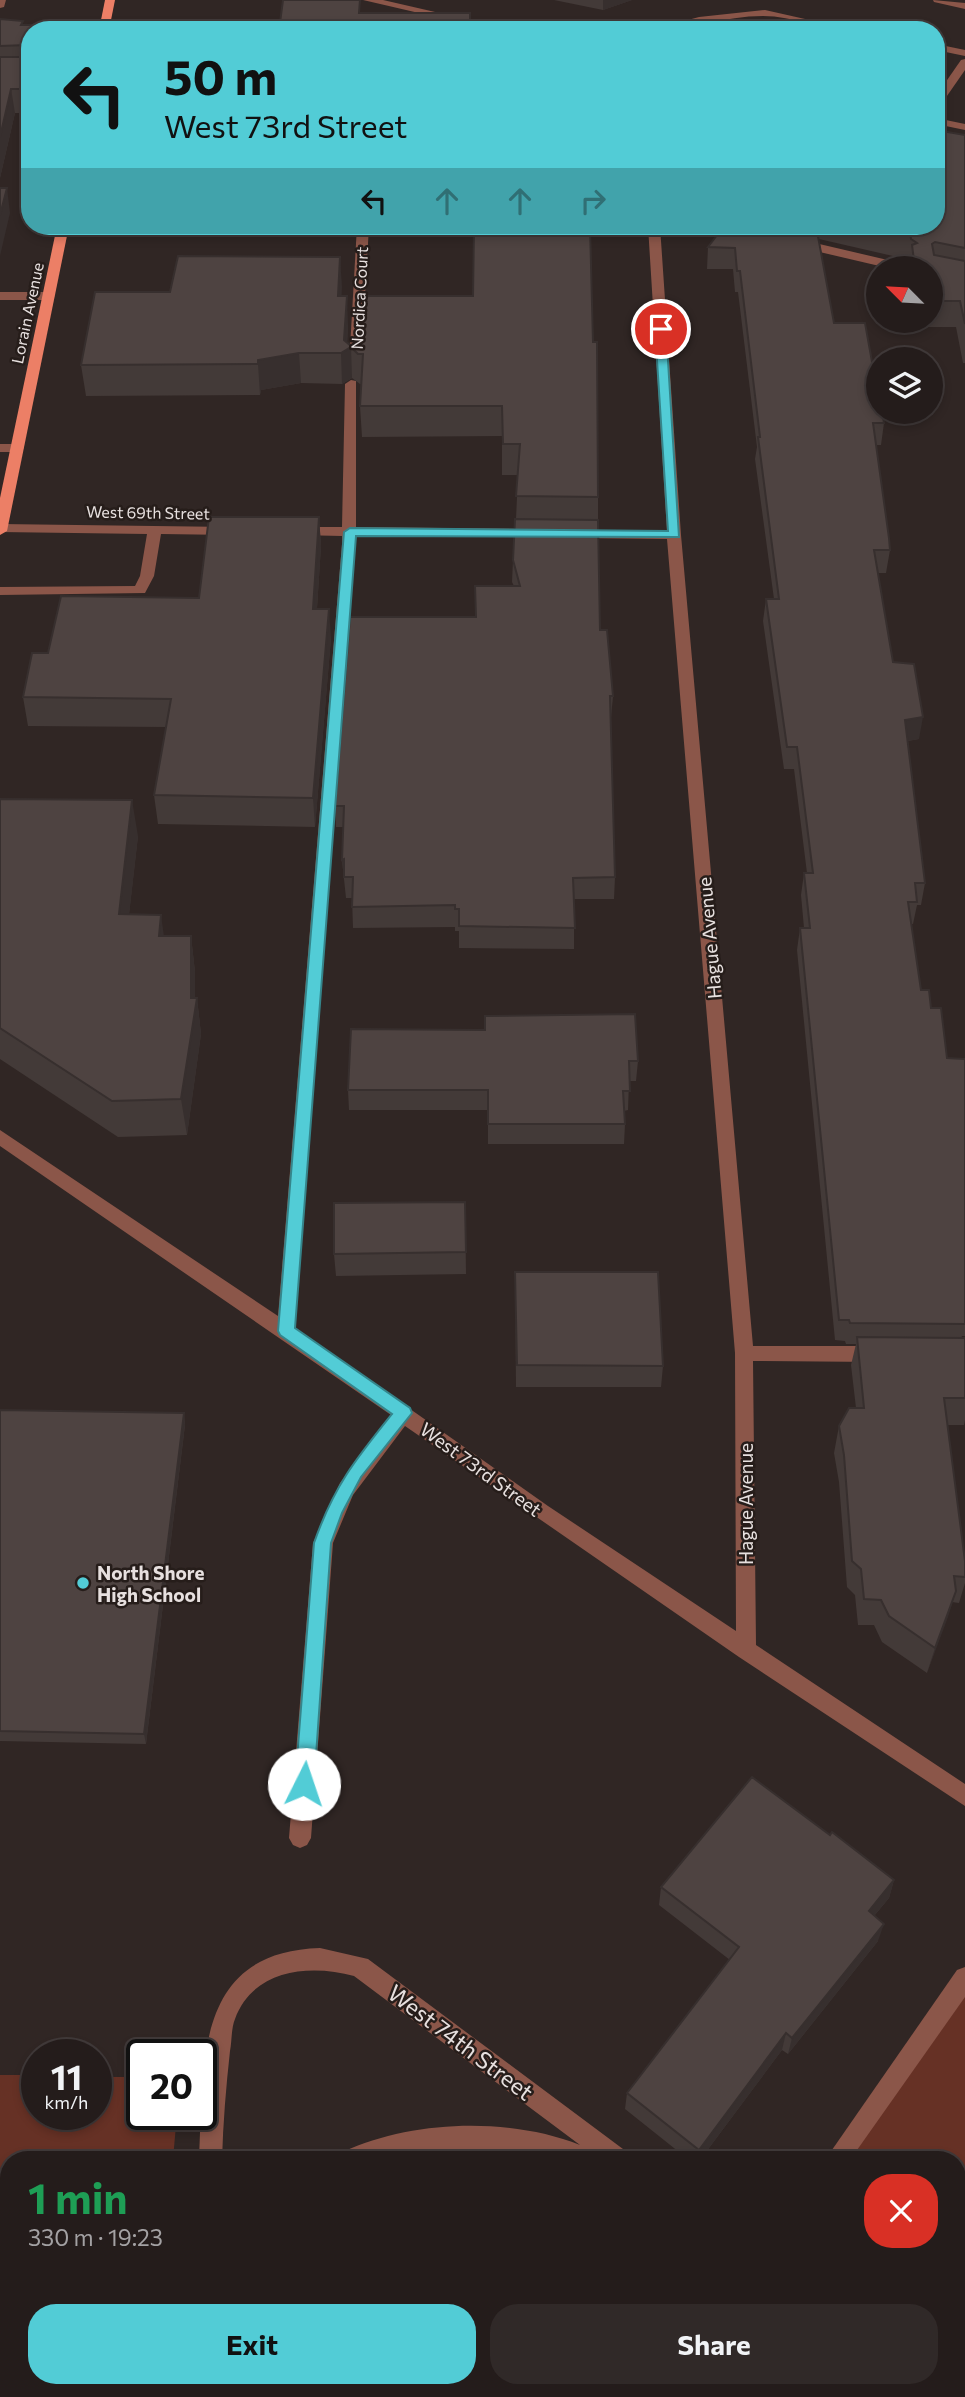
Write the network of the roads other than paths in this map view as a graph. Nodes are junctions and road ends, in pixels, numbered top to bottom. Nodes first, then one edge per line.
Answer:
1 (1, 0) edge
2 (110, 0) edge
3 (938, 0) edge
4 (0, 5) edge
5 (373, 5) edge
6 (965, 6) edge
7 (728, 18) junction
8 (106, 21) edge
9 (459, 21) edge
10 (699, 21) edge
11 (731, 21) edge
12 (805, 21) edge
13 (945, 49) edge
14 (965, 53) edge
15 (965, 62) edge
16 (945, 77) edge
17 (953, 79) junction
18 (945, 91) edge
19 (945, 123) edge
20 (965, 127) edge
21 (61, 235) edge
22 (362, 235) edge
23 (655, 235) edge
24 (788, 241) edge
25 (866, 259) edge
26 (0, 296) edge
27 (49, 296) junction
28 (0, 447) edge
29 (17, 448) junction
30 (0, 530) edge
31 (155, 530) junction
32 (252, 531) edge
33 (280, 531) edge
34 (350, 532) junction
35 (674, 535) junction
36 (0, 591) edge
37 (0, 1137) edge
38 (286, 1331) junction
39 (744, 1353) junction
40 (900, 1354) edge
41 (404, 1413) junction
42 (746, 1651) junction
43 (965, 1796) edge
44 (300, 1838) dead end
45 (965, 1978) edge
46 (210, 2151) edge
47 (374, 2151) edge
48 (563, 2151) edge
49 (608, 2151) edge
50 (842, 2151) edge

1 - 4 street
2 - 8 main road
3 - 6 street
5 - 9 street
7 - 10 street
7 - 11 street
7 - 12 street
13 - 14 street
15 - 17 street
16 - 17 street
17 - 18 street
19 - 20 street
21 - 27 main road, Lorain Avenue
22 - 34 street, Nordica Court
23 - 35 street, Hague Avenue
24 - 25 street
26 - 27 street
27 - 29 main road, Lorain Avenue
28 - 29 street
29 - 30 main road, Lorain Avenue
30 - 31 street, West 69th Street
31 - 32 street, West 69th Street
31 - 36 street
33 - 34 street
34 - 35 street
34 - 38 street, Nordica Court
35 - 39 street, Hague Avenue
37 - 38 street, West 73rd Street
38 - 41 street, West 73rd Street
39 - 40 street
39 - 42 street, Hague Avenue
41 - 42 street, West 73rd Street
41 - 44 street
42 - 43 street, West 73rd Street
45 - 50 street
46 - 49 street, West 74th Street
47 - 48 street

